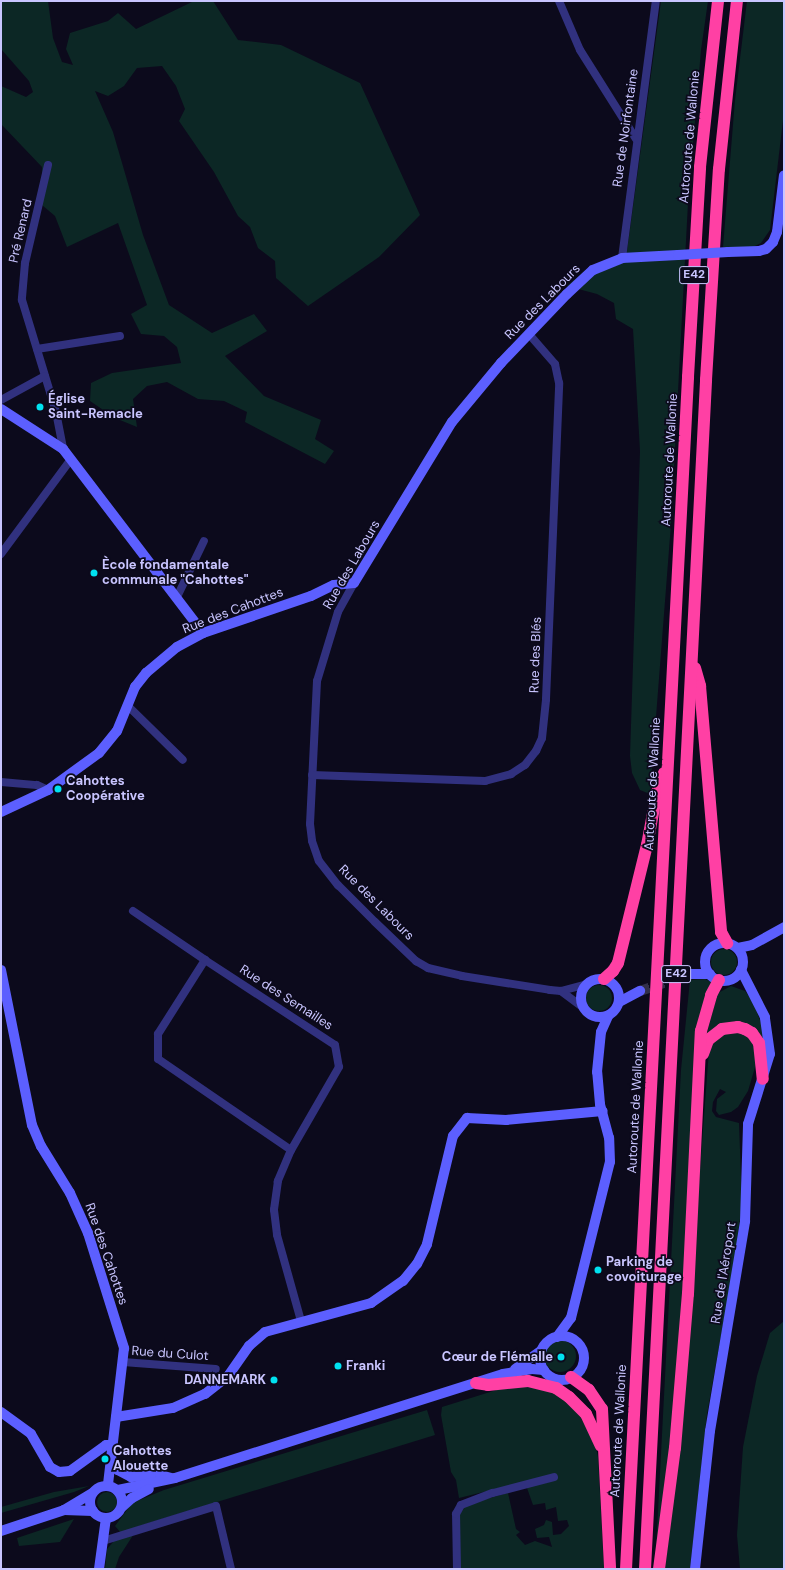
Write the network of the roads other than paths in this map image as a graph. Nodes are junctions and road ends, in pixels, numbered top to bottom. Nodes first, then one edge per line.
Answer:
1 (559, 1) edge
2 (656, 1) edge
3 (718, 1) edge
4 (737, 1) edge
5 (636, 140) junction
6 (48, 165) dead end
7 (784, 175) edge
8 (622, 258) junction
9 (529, 334) junction
10 (120, 336) dead end
11 (37, 349) junction
12 (45, 376) junction
13 (1, 400) edge
14 (1, 409) edge
15 (63, 448) junction
16 (70, 459) junction
17 (204, 541) dead end
18 (1, 554) edge
19 (354, 583) junction
20 (176, 597) junction
21 (203, 633) junction
22 (692, 658) junction
23 (126, 705) junction
24 (184, 758) dead end
25 (668, 763) junction
26 (312, 775) junction
27 (1, 782) edge
28 (48, 790) junction
29 (1, 812) edge
30 (133, 911) dead end
31 (784, 927) edge
32 (784, 934) edge
33 (732, 946) junction
34 (743, 959) junction
35 (205, 960) junction
36 (705, 963) junction
37 (1, 970) edge
38 (741, 970) junction
39 (719, 978) junction
40 (604, 979) junction
41 (586, 984) junction
42 (748, 988) junction
43 (618, 990) junction
44 (561, 991) junction
45 (619, 1002) junction
46 (582, 1007) junction
47 (590, 1015) junction
48 (608, 1016) junction
49 (601, 1032) junction
50 (699, 1066) junction
51 (763, 1079) junction
52 (603, 1111) junction
53 (291, 1150) junction
54 (571, 1318) junction
55 (301, 1321) junction
56 (557, 1337) junction
57 (574, 1340) junction
58 (541, 1351) junction
59 (123, 1362) junction
60 (216, 1369) dead end
61 (544, 1370) junction
62 (503, 1374) junction
63 (571, 1377) junction
64 (476, 1383) junction
65 (1, 1412) edge
66 (116, 1417) junction
67 (112, 1445) junction
68 (111, 1459) junction
69 (605, 1466) junction
70 (554, 1477) dead end
71 (175, 1478) junction
72 (108, 1485) junction
73 (118, 1490) junction
74 (92, 1493) junction
75 (122, 1507) junction
76 (64, 1510) junction
77 (93, 1511) junction
78 (106, 1518) junction
79 (1, 1531) edge
80 (103, 1541) junction
81 (99, 1569) edge
82 (231, 1569) edge
83 (457, 1569) edge
84 (610, 1569) edge
85 (626, 1569) edge
86 (645, 1569) edge
87 (659, 1569) edge
88 (695, 1569) edge

1 - 5 street
2 - 5 street, Rue de Noirfontaine
3 - 25 highway, Autoroute de Wallonie / E42
4 - 22 highway, E42
5 - 8 street, Rue de Noirfontaine
6 - 11 street, Pré Renard
7 - 8 street, Rue des Labours, bridge
8 - 9 street, Rue des Labours
9 - 19 street, Rue des Labours
9 - 26 street, Rue des Blés
10 - 11 street
11 - 12 street, Pré Renard
12 - 13 street
12 - 15 street, Pré Renard
14 - 15 street
15 - 16 street
16 - 18 street
16 - 20 street
17 - 20 street
19 - 21 street, Rue des Cahottes
19 - 26 street, Rue des Labours
20 - 21 street
21 - 23 street, Rue des Cahottes
22 - 33 highway
22 - 86 highway, E42
23 - 24 street
23 - 28 street, Rue des Cahottes
25 - 40 highway
25 - 85 highway, Autoroute de Wallonie / E42
26 - 44 street, Rue des Labours
27 - 28 street
28 - 29 street, Rue des Cahottes
30 - 35 street, Rue des Semailles
31 - 33 street
32 - 34 street
33 - 34 street
33 - 36 street
34 - 38 street
35 - 53 street, Rue des Semailles
35 - 53 street
36 - 39 street
36 - 39 street
37 - 59 street, Rue des Cahottes
38 - 39 street
38 - 42 street, Rue de l'Aéroport
39 - 42 street
39 - 50 highway
40 - 41 street
40 - 43 street
41 - 44 street, Rue des Labours
41 - 46 street
42 - 51 street, Rue de l'Aéroport
43 - 45 street
43 - 45 street
44 - 46 street, Rue des Labours
45 - 48 street
46 - 47 street
47 - 48 street
47 - 49 street
48 - 49 street
49 - 52 street
50 - 51 highway
50 - 87 highway
51 - 88 street, Rue de l'Aéroport
52 - 54 street
52 - 55 street
53 - 55 street, Rue des Semailles
54 - 56 street
54 - 57 street
55 - 66 street
56 - 57 street
56 - 58 street
57 - 63 street
58 - 61 street
58 - 62 street
59 - 60 street, Rue du Culot
59 - 66 street, Rue des Cahottes
61 - 62 street
61 - 63 street
62 - 64 street
63 - 69 highway
64 - 69 highway
64 - 71 street
65 - 67 street
66 - 67 street, Rue des Cahottes
67 - 68 street, Rue des Cahottes
68 - 71 street
68 - 72 street, Rue des Cahottes
69 - 84 highway
70 - 83 street
71 - 73 street
71 - 75 street
72 - 73 street
72 - 74 street
73 - 75 street
74 - 76 street
74 - 77 street
75 - 78 street
76 - 77 street
76 - 79 street
77 - 78 street
78 - 80 street
80 - 81 street
80 - 82 street

